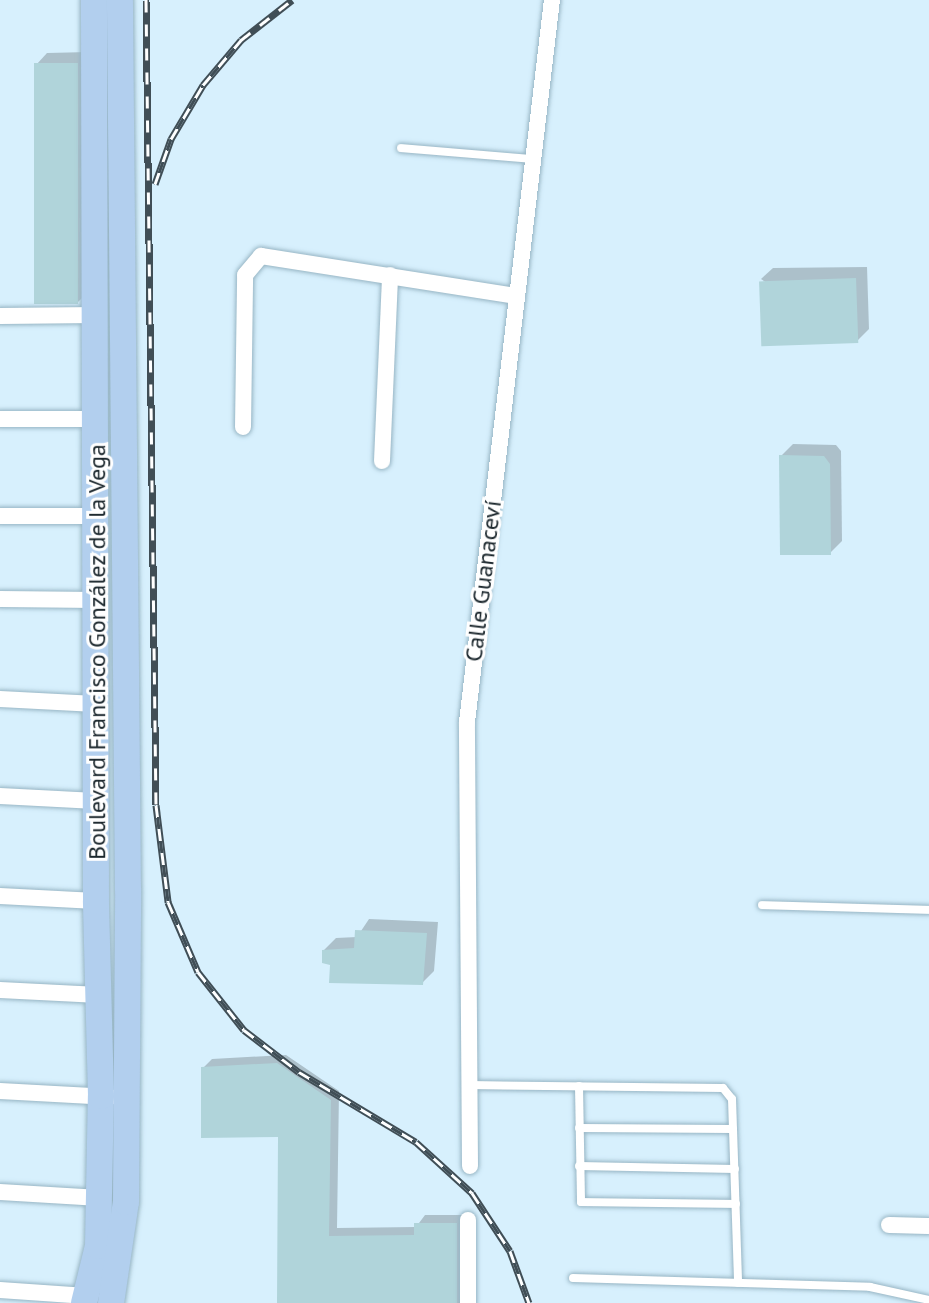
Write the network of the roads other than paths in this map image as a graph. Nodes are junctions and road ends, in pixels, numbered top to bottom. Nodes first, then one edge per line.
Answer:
1 (94, 0) edge
2 (120, 0) edge
3 (552, 0) edge
4 (401, 148) dead end
5 (533, 159) junction
6 (390, 275) junction
7 (517, 296) junction
8 (97, 315) junction
9 (0, 316) edge
10 (0, 419) edge
11 (97, 419) junction
12 (243, 427) dead end
13 (382, 461) dead end
14 (0, 516) edge
15 (97, 516) junction
16 (0, 599) edge
17 (97, 600) junction
18 (0, 699) edge
19 (96, 704) junction
20 (0, 796) edge
21 (96, 801) junction
22 (0, 896) edge
23 (96, 901) junction
24 (762, 905) dead end
25 (929, 910) edge
26 (0, 990) edge
27 (99, 995) junction
28 (469, 1085) junction
29 (579, 1086) junction
30 (0, 1091) edge
31 (113, 1097) junction
32 (579, 1128) junction
33 (733, 1129) junction
34 (470, 1166) dead end
35 (579, 1166) junction
36 (735, 1169) junction
37 (0, 1192) edge
38 (100, 1198) junction
39 (736, 1204) junction
40 (468, 1220) dead end
41 (889, 1225) dead end
42 (929, 1226) edge
43 (573, 1278) dead end
44 (738, 1283) junction
45 (0, 1290) edge
46 (929, 1300) edge
47 (94, 1301) edge
48 (468, 1303) edge

1 - 8 main road, Boulevard Francisco González de la Vega
2 - 31 main road, Boulevard Francisco González de la Vega
3 - 5 street, Calle Guanaceví
4 - 5 lane
5 - 7 street, Calle Guanaceví
6 - 7 street
6 - 12 street
6 - 13 street
7 - 28 street, Calle Guanaceví
8 - 9 street
8 - 11 main road, Boulevard Francisco González de la Vega
10 - 11 street
11 - 15 main road, Boulevard Francisco González de la Vega
14 - 15 street
15 - 17 main road, Boulevard Francisco González de la Vega
16 - 17 street
17 - 19 main road, Boulevard Francisco González de la Vega
18 - 19 street
19 - 21 main road, Boulevard Francisco González de la Vega
20 - 21 street
21 - 23 main road, Boulevard Francisco González de la Vega
22 - 23 street
23 - 27 main road, Boulevard Francisco González de la Vega
24 - 25 lane
26 - 27 street
27 - 31 main road, Boulevard Francisco González de la Vega
28 - 29 lane
28 - 34 street, Calle Guanaceví
29 - 32 lane
29 - 33 lane
30 - 31 street
31 - 38 main road, Boulevard Francisco González de la Vega
31 - 47 main road, Boulevard Francisco González de la Vega
32 - 33 lane
32 - 35 lane
33 - 36 lane
35 - 36 lane
35 - 39 lane
36 - 39 lane
37 - 38 street
38 - 47 main road, Boulevard Francisco González de la Vega
39 - 44 lane
40 - 48 street
41 - 42 street
43 - 44 lane
44 - 46 lane
45 - 47 street

